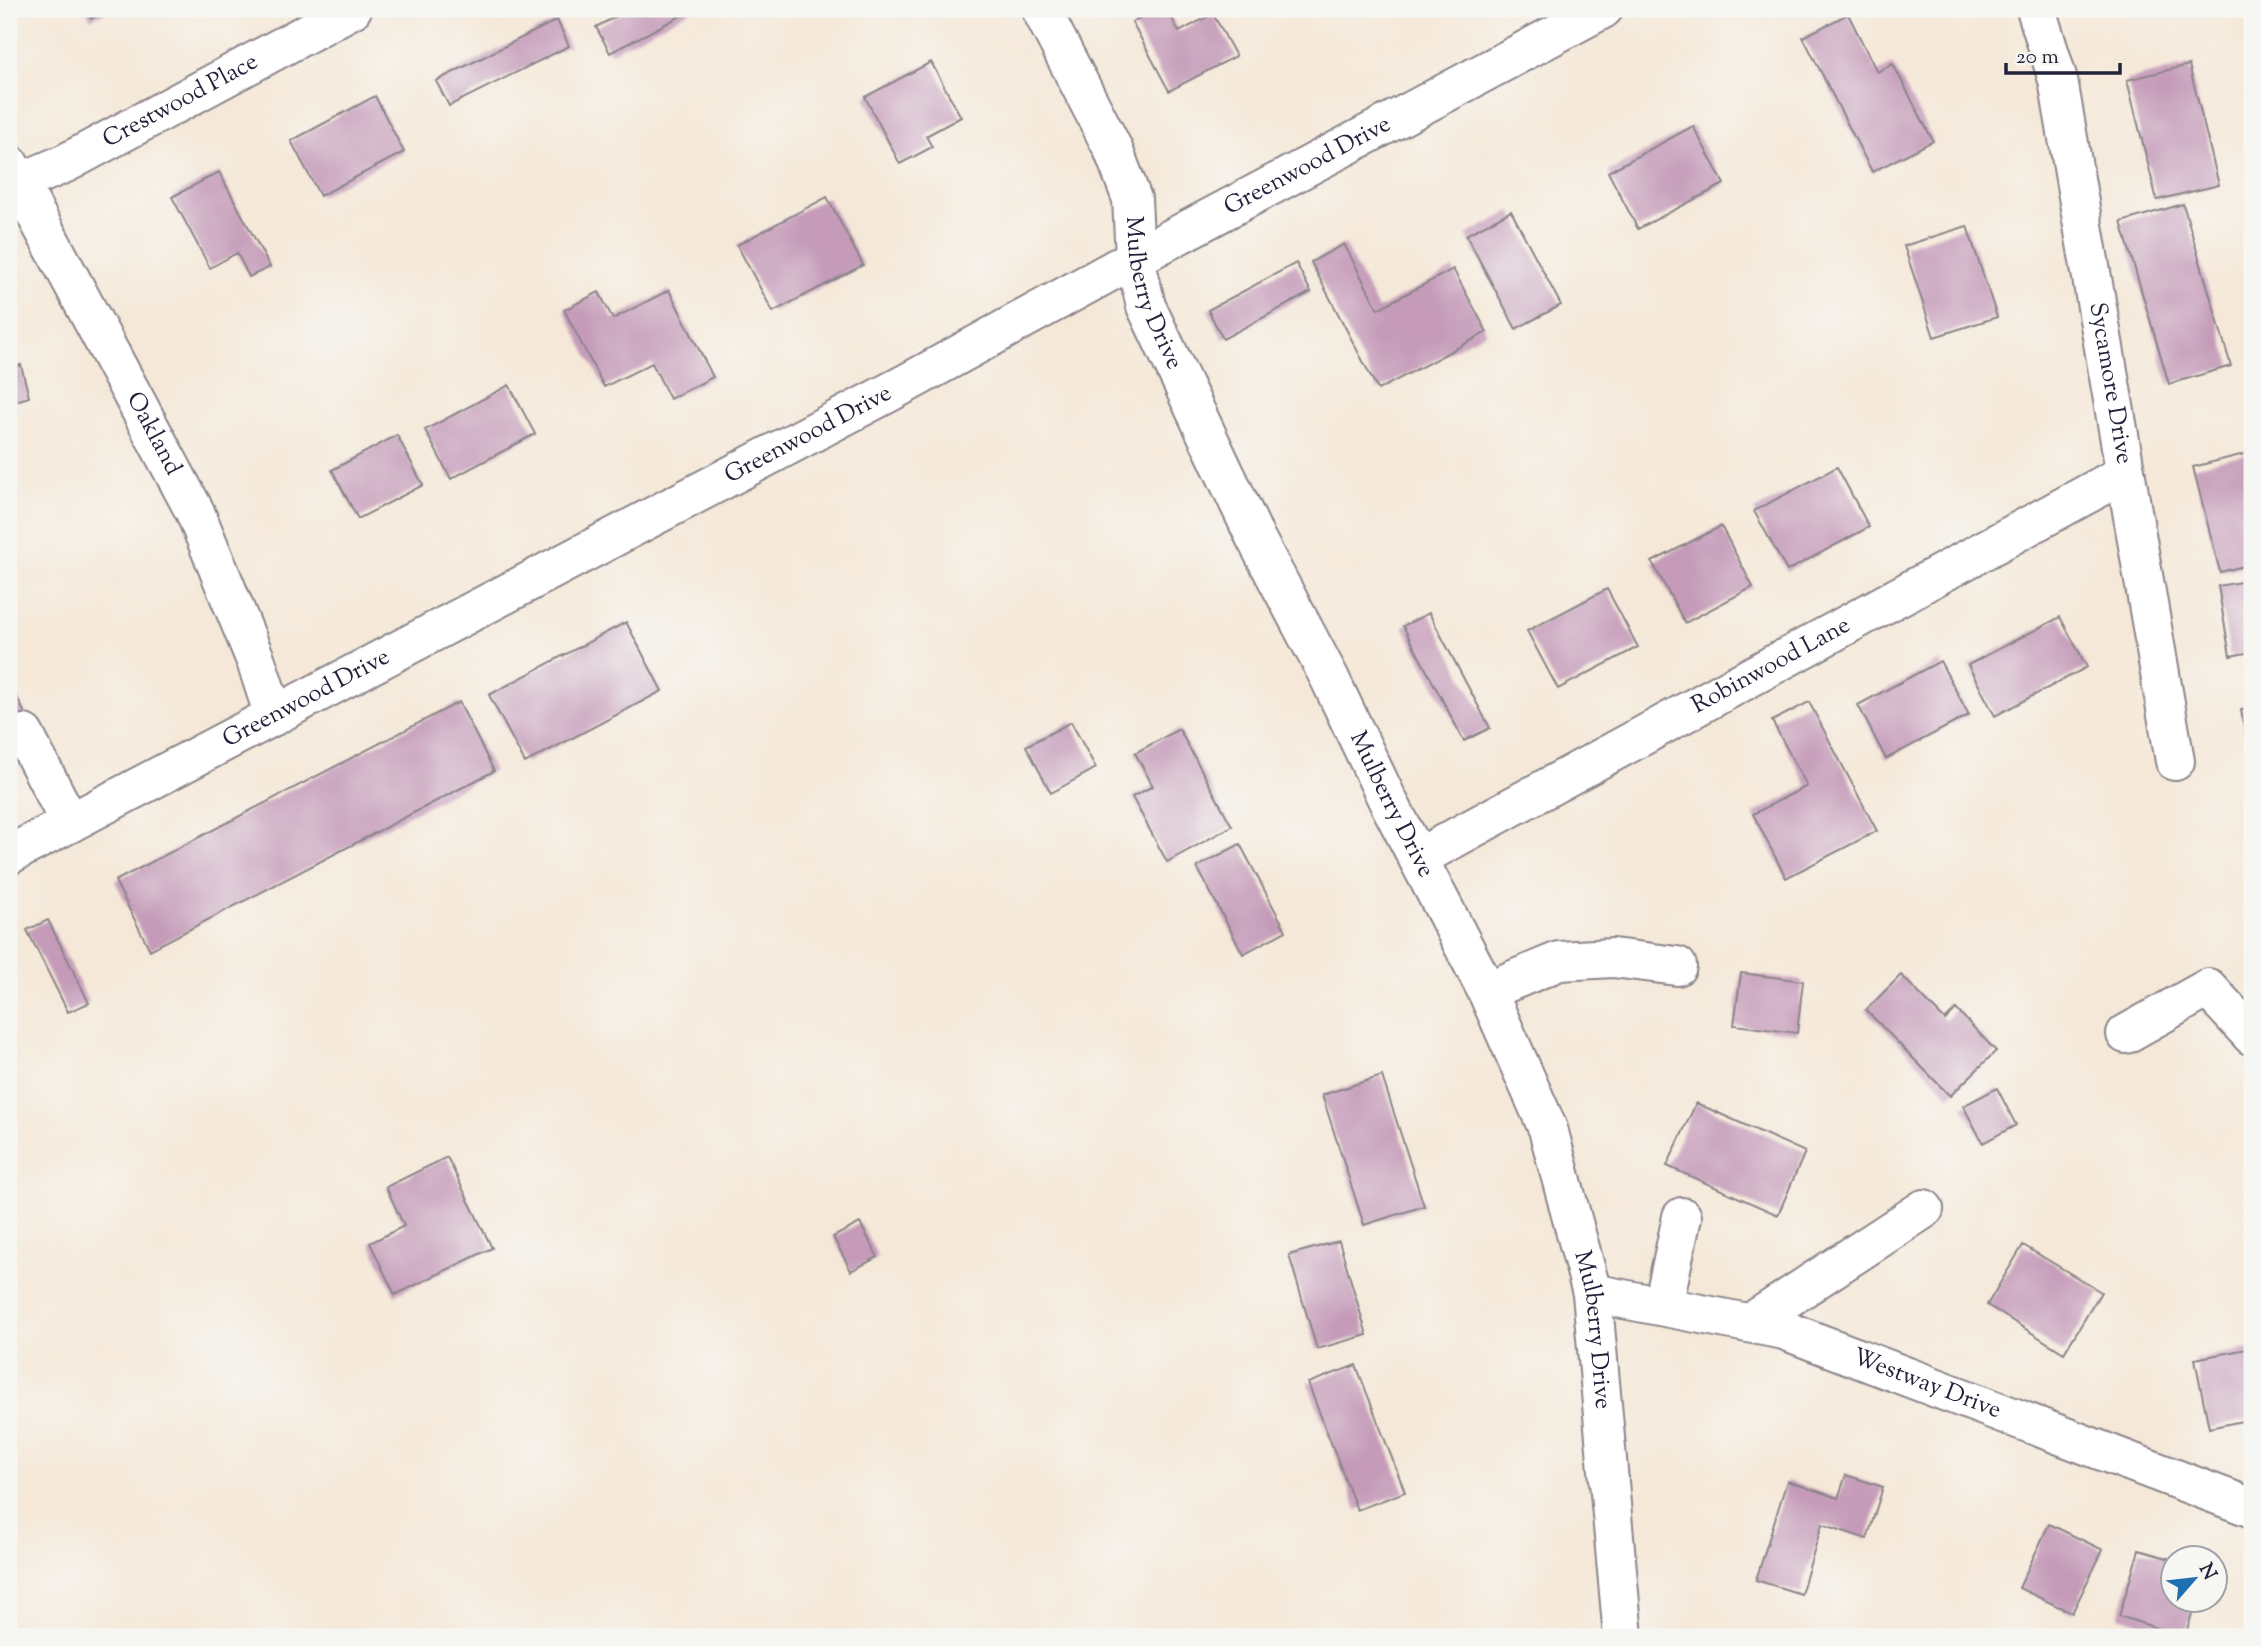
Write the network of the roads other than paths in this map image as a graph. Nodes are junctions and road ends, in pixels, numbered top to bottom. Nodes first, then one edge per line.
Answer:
1 (352, 9) edge
2 (1041, 9) edge
3 (1603, 9) edge
4 (2035, 9) edge
5 (12, 178) edge
6 (1135, 258) junction
7 (2124, 474) junction
8 (274, 716) junction
9 (24, 734) dead end
10 (2175, 761) dead end
11 (70, 823) junction
12 (9, 855) edge
13 (1419, 858) junction
14 (1677, 966) dead end
15 (1487, 991) junction
16 (2126, 1034) dead end
17 (2252, 1036) edge
18 (1924, 1209) dead end
19 (1682, 1217) dead end
20 (1592, 1293) junction
21 (1663, 1306) junction
22 (1750, 1323) junction
23 (2252, 1507) edge
24 (1623, 1637) edge

1 - 5 street, Crestwood Place
2 - 6 street, Mulberry Drive
3 - 6 street, Greenwood Drive
4 - 7 street, Sycamore Drive
5 - 8 street, Oakland
6 - 8 street, Greenwood Drive
6 - 13 street, Mulberry Drive
7 - 10 street, Sycamore Drive
7 - 13 street, Robinwood Lane
8 - 11 street, Greenwood Drive
9 - 11 street
11 - 12 street, Greenwood Drive
13 - 15 street, Mulberry Drive
14 - 15 street
15 - 20 street, Mulberry Drive
16 - 17 street
18 - 22 street
19 - 21 street
20 - 21 street, Westway Drive
20 - 24 street, Mulberry Drive
21 - 22 street, Westway Drive
22 - 23 street, Westway Drive

